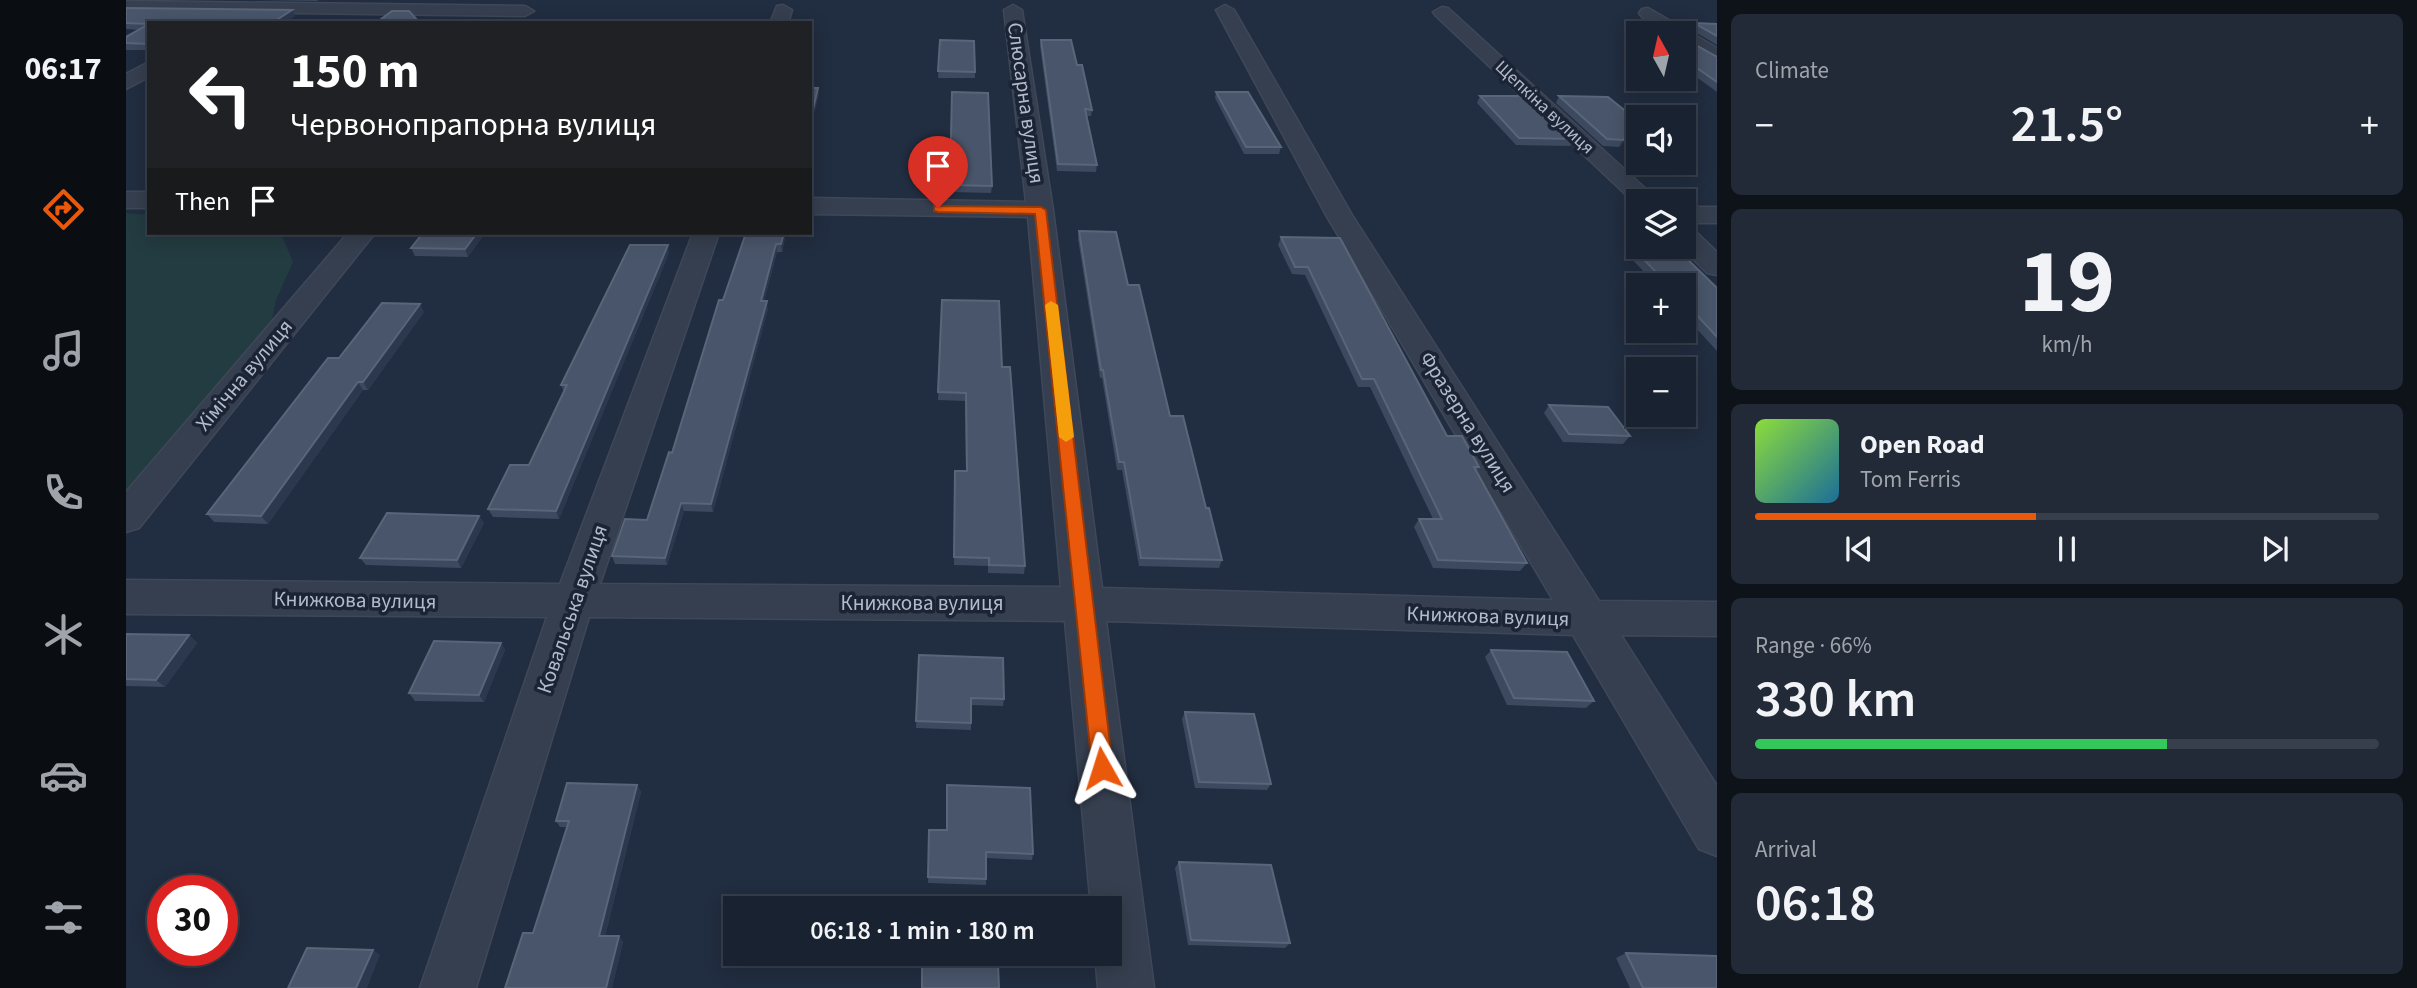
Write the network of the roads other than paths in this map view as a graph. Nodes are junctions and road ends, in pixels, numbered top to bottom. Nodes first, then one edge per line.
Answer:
1 (246, 3) edge
2 (126, 6) edge
3 (1013, 10) dead end
4 (1225, 10) dead end
5 (1442, 12) dead end
6 (1648, 13) dead end
7 (520, 17) edge
8 (220, 21) edge
9 (1661, 21) edge
10 (1696, 43) edge
11 (1717, 57) edge
12 (147, 69) edge
13 (126, 83) edge
14 (1634, 189) edge
15 (126, 200) edge
16 (147, 200) edge
17 (812, 206) edge
18 (1041, 210) junction
19 (1696, 215) edge
20 (1717, 215) edge
21 (360, 235) edge
22 (705, 235) edge
23 (1696, 247) edge
24 (1717, 267) edge
25 (126, 518) edge
26 (126, 597) edge
27 (573, 602) junction
28 (1085, 604) junction
29 (1589, 618) junction
30 (1717, 619) edge
31 (1717, 831) edge
32 (448, 988) edge
33 (1126, 988) edge

1 - 2 street
1 - 7 street
1 - 8 street
3 - 18 street, Слюсарна вулиця
4 - 29 street, Фразерна вулиця
5 - 14 street, Щепкіна вулиця
6 - 9 street
10 - 11 street
12 - 13 street
15 - 16 street
17 - 18 street
18 - 28 street, Слюсарна вулиця
19 - 20 street
21 - 25 street, Хімічна вулиця
22 - 27 street, Ковальська вулиця
23 - 24 street
26 - 27 street, Книжкова вулиця
27 - 28 street, Книжкова вулиця
27 - 32 street, Ковальська вулиця
28 - 29 street, Книжкова вулиця
28 - 33 street, Слюсарна вулиця
29 - 30 street, Книжкова вулиця
29 - 31 street, Фразерна вулиця

